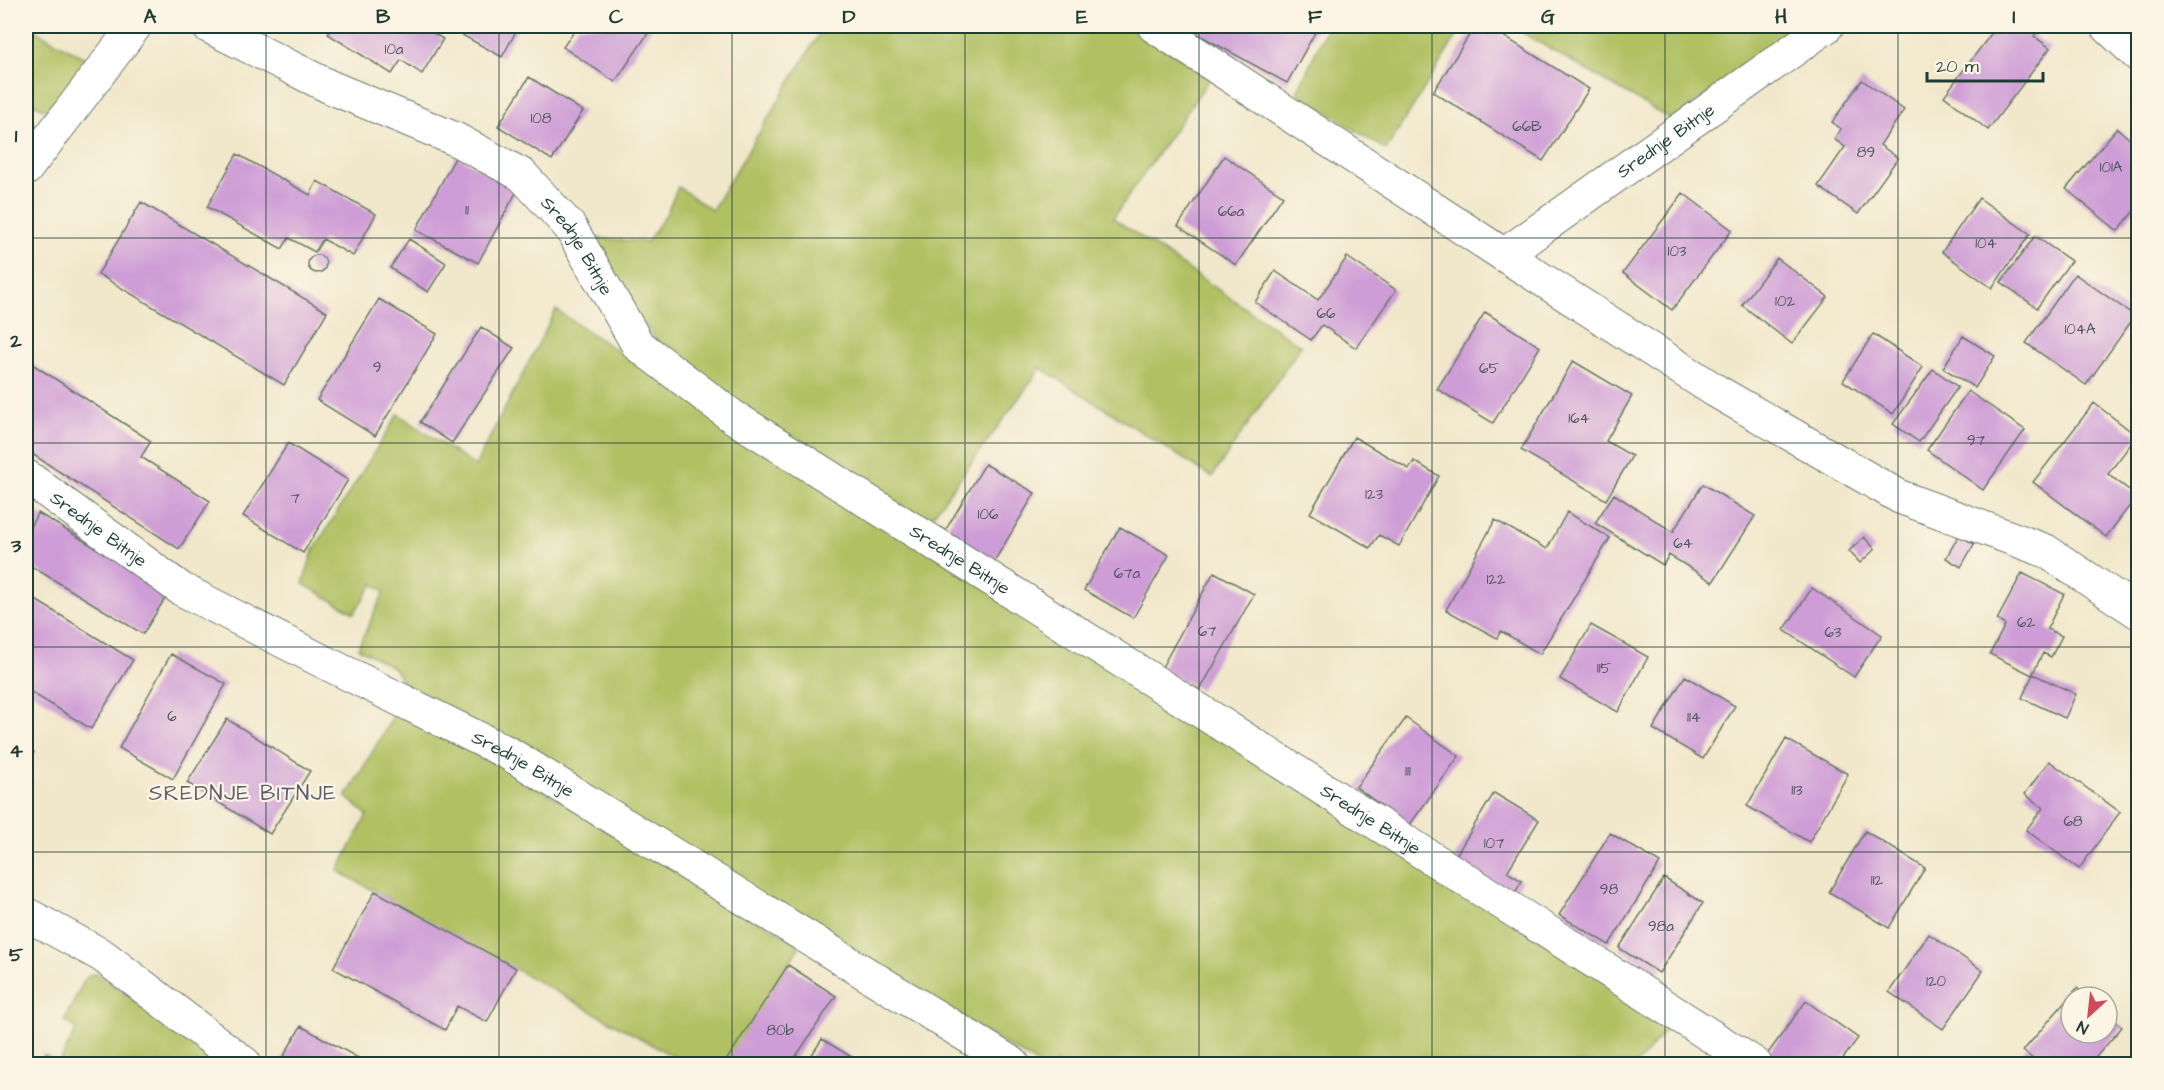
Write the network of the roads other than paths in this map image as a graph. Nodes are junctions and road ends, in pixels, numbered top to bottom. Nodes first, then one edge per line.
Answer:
1 (135, 26) edge
2 (208, 26) edge
3 (1154, 26) edge
4 (1827, 26) edge
5 (2107, 26) edge
6 (2139, 55) edge
7 (26, 169) edge
8 (1504, 255) junction
9 (26, 476) edge
10 (2139, 612) edge
11 (26, 914) edge
12 (245, 1065) edge
13 (1013, 1065) edge
14 (1755, 1065) edge

1 - 7 street
2 - 14 street, Srednje Bitnje
3 - 8 street
4 - 8 street, Srednje Bitnje
5 - 6 street
8 - 10 street
9 - 13 street, Srednje Bitnje
11 - 12 street

